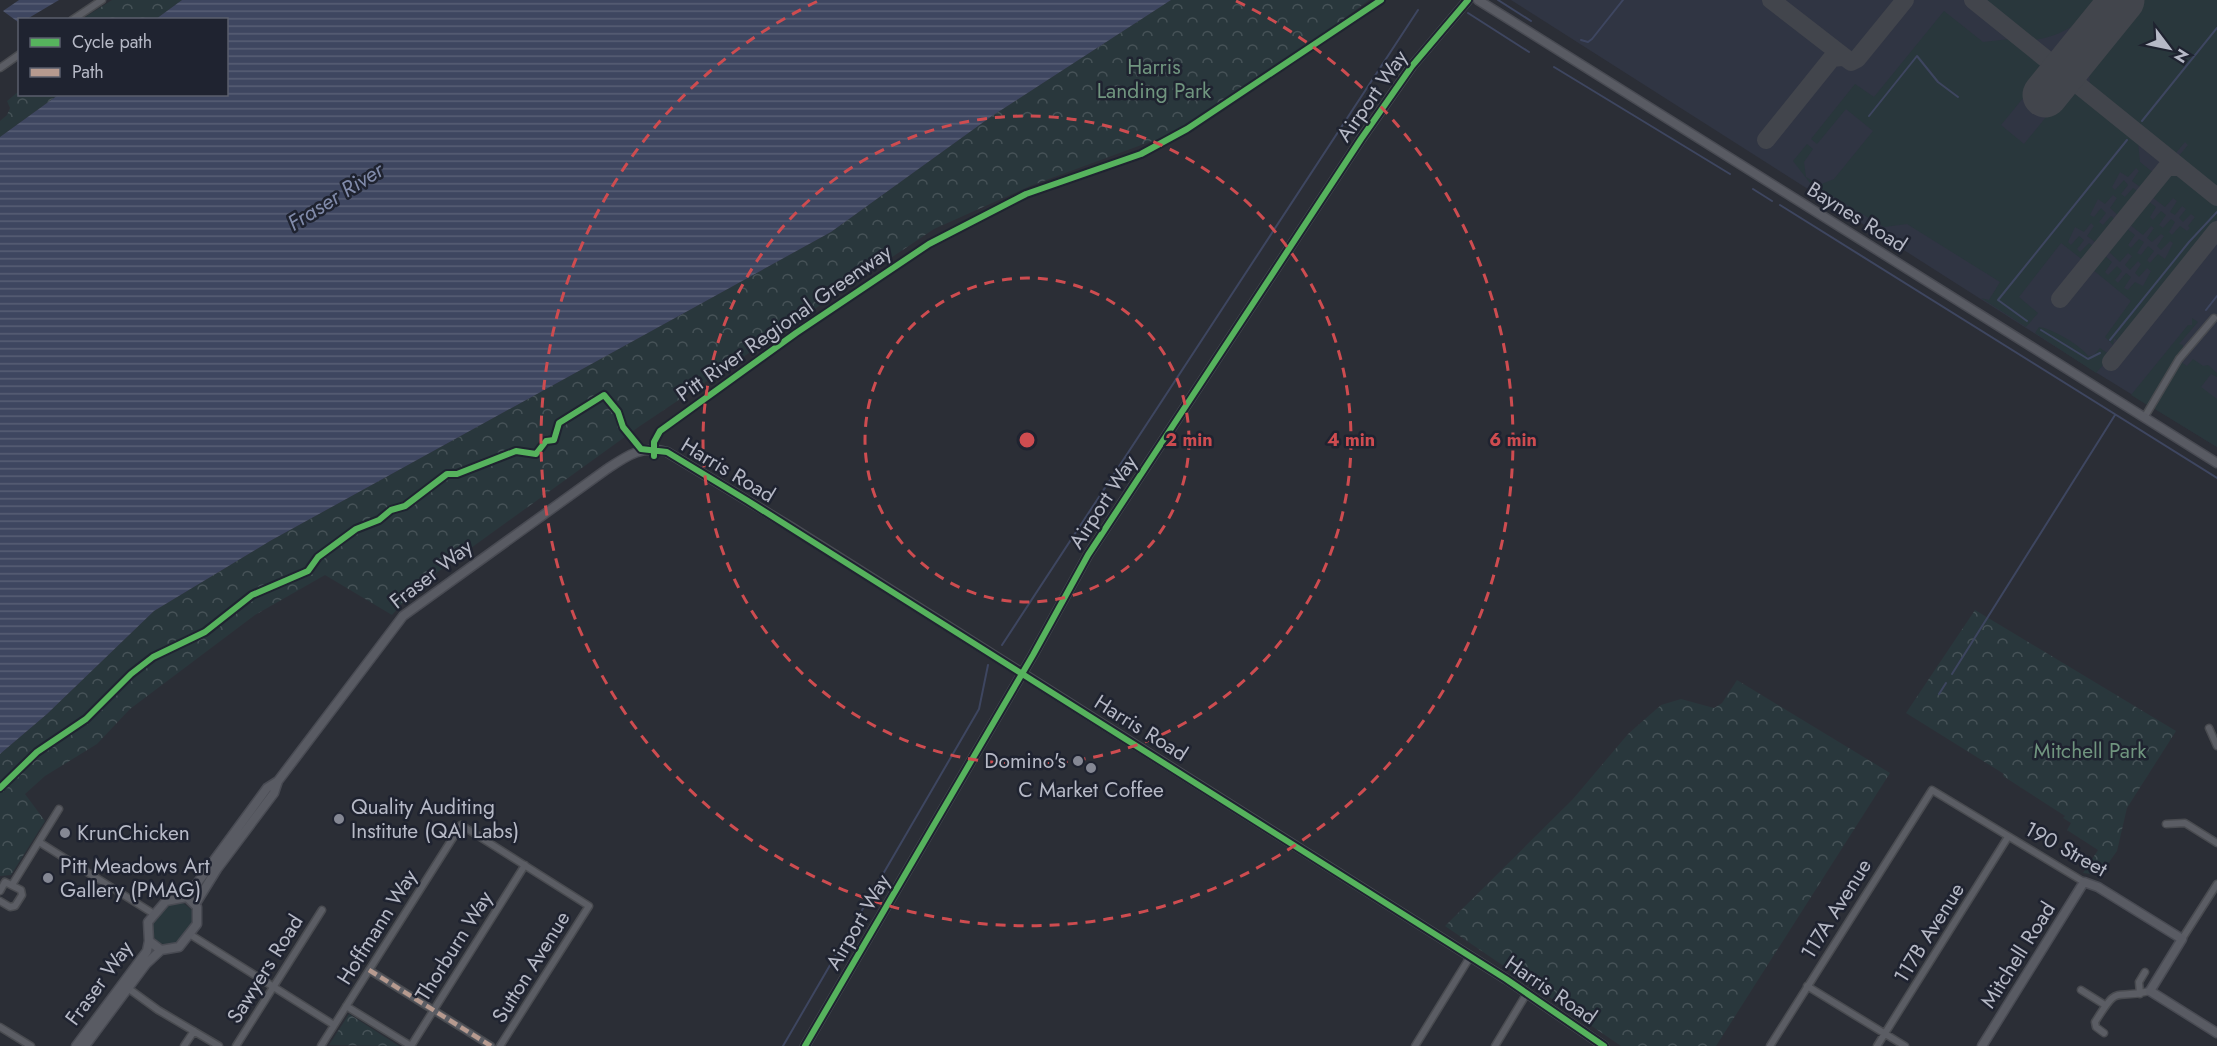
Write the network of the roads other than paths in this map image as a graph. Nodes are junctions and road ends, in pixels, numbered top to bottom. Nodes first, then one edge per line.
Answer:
1 (102, 0) edge
2 (1468, 0) edge
3 (1478, 0) edge
4 (75, 18) edge
5 (18, 55) edge
6 (0, 68) edge
7 (2214, 318) dead end
8 (2144, 418) junction
9 (654, 449) joint
10 (2217, 463) edge
11 (1022, 673) junction
12 (2209, 729) dead end
13 (2217, 746) edge
14 (278, 782) junction
15 (1932, 790) joint
16 (59, 809) dead end
17 (2166, 824) dead end
18 (2008, 837) junction
19 (39, 842) junction
20 (2217, 843) edge
21 (525, 865) junction
22 (2084, 882) junction
23 (2217, 884) edge
24 (12, 885) junction
25 (0, 891) edge
26 (188, 897) junction
27 (0, 901) edge
28 (196, 903) junction
29 (322, 910) dead end
30 (154, 914) junction
31 (191, 935) junction
32 (2182, 939) junction
33 (149, 941) junction
34 (160, 950) junction
35 (1470, 957) junction
36 (369, 970) junction
37 (2145, 972) dead end
38 (125, 986) junction
39 (1807, 986) junction
40 (274, 987) junction
41 (2080, 990) dead end
42 (2150, 991) junction
43 (1527, 993) junction
44 (2140, 994) junction
45 (2105, 1005) junction
46 (346, 1006) junction
47 (433, 1010) junction
48 (334, 1025) junction
49 (0, 1027) edge
50 (194, 1031) junction
51 (1885, 1033) junction
52 (2104, 1033) dead end
53 (2217, 1033) edge
54 (323, 1045) edge
55 (31, 1046) edge
56 (76, 1046) edge
57 (85, 1046) edge
58 (184, 1046) edge
59 (219, 1046) edge
60 (236, 1046) edge
61 (411, 1046) edge
62 (491, 1046) edge
63 (500, 1046) edge
64 (805, 1046) edge
65 (1415, 1046) edge
66 (1495, 1046) edge
67 (1604, 1046) edge
68 (1770, 1046) edge
69 (1877, 1046) edge
70 (1905, 1046) edge
71 (1982, 1046) edge

1 - 4 street
2 - 11 street, Airport Way
3 - 8 street, Baynes Road
5 - 6 street
7 - 8 street
8 - 10 street, Baynes Road
9 - 11 street, Harris Road
9 - 14 street, Fraser Way
11 - 35 street, Harris Road
11 - 64 street, Airport Way
12 - 13 street
14 - 26 street, Fraser Way
14 - 28 street, Fraser Way
15 - 18 street, 190 Street
15 - 39 street, 117A Avenue
16 - 19 street
17 - 20 street
18 - 22 street, 190 Street
18 - 51 street, 117B Avenue
19 - 24 street
19 - 30 street
21 - 36 street, Hoffmann Way
21 - 47 street, Thorburn Way
21 - 63 street, Sutton Avenue
22 - 32 street, 190 Street
22 - 71 street, Mitchell Road
23 - 32 street
24 - 25 street
24 - 27 street
26 - 28 street
26 - 30 street
28 - 31 street
29 - 40 street, Sawyers Road
30 - 33 street
31 - 34 street
31 - 40 street
32 - 42 street
33 - 34 street
33 - 38 street, Fraser Way
34 - 38 street, Fraser Way
35 - 43 street, Harris Road
35 - 65 street
36 - 46 street, Hoffmann Way
36 - 47 street
37 - 44 street
38 - 50 street
38 - 56 street, Fraser Way
38 - 57 street, Fraser Way
39 - 51 street
39 - 68 street, 117A Avenue
40 - 48 street
40 - 60 street, Sawyers Road
41 - 45 street
42 - 44 street
42 - 53 street
43 - 66 street
43 - 67 street, Harris Road
44 - 45 street
45 - 52 street
46 - 48 street, Hoffmann Way
46 - 61 street
47 - 61 street, Thorburn Way
47 - 62 street
48 - 54 street, Hoffmann Way
49 - 55 street
50 - 58 street
50 - 59 street
51 - 69 street, 117B Avenue
51 - 70 street

